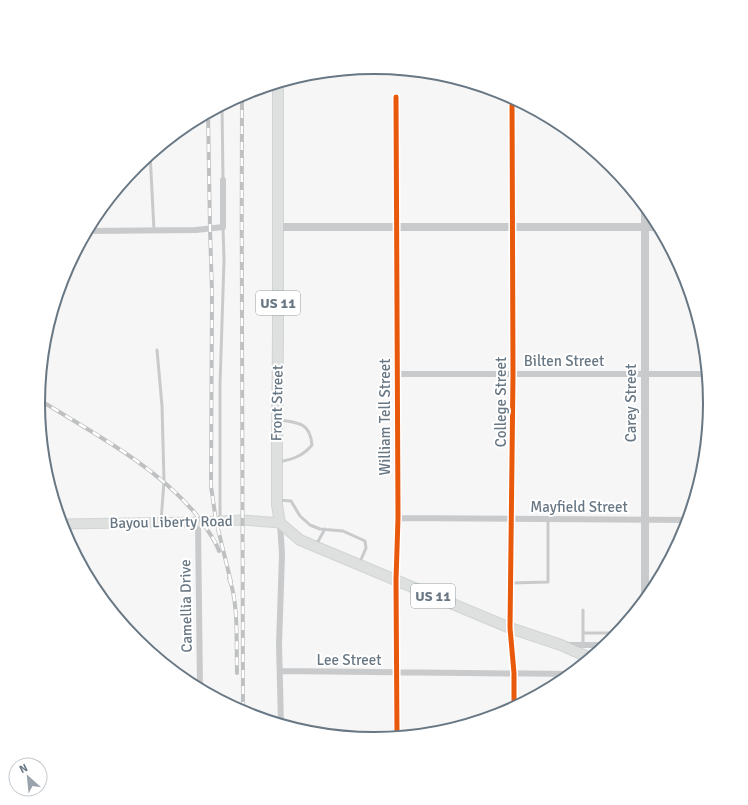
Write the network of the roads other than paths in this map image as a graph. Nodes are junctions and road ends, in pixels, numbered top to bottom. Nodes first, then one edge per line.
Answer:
1 (278, 88) edge
2 (396, 97) dead end
3 (512, 104) edge
4 (222, 111) edge
5 (149, 162) edge
6 (223, 180) joint
7 (645, 216) edge
8 (278, 227) junction
9 (396, 227) junction
10 (512, 227) junction
11 (645, 227) junction
12 (652, 227) edge
13 (223, 228) junction
14 (154, 230) junction
15 (93, 231) edge
16 (157, 350) dead end
17 (397, 374) junction
18 (513, 374) junction
19 (645, 374) junction
20 (701, 374) edge
21 (277, 420) junction
22 (277, 463) junction
23 (277, 500) junction
24 (398, 518) junction
25 (512, 520) junction
26 (548, 520) junction
27 (645, 520) junction
28 (681, 520) edge
29 (220, 521) junction
30 (162, 522) junction
31 (198, 522) junction
32 (280, 523) junction
33 (68, 524) edge
34 (325, 529) junction
35 (316, 546) junction
36 (359, 565) junction
37 (396, 580) junction
38 (511, 583) junction
39 (645, 589) edge
40 (583, 610) dead end
41 (510, 628) junction
42 (583, 633) junction
43 (609, 633) edge
44 (561, 645) junction
45 (584, 645) junction
46 (596, 645) edge
47 (584, 655) edge
48 (281, 672) junction
49 (397, 672) junction
50 (514, 673) junction
51 (560, 674) edge
52 (200, 681) edge
53 (514, 700) edge
54 (281, 718) edge
55 (397, 731) edge

1 - 8 main road, Front Street / US 11
2 - 9 street, William Tell Street
3 - 10 street, College Street
4 - 6 lane
5 - 14 lane
6 - 13 street
7 - 11 street, Carey Street
8 - 9 street
8 - 21 main road, Front Street / US 11
9 - 10 street
9 - 17 street, William Tell Street
10 - 11 street
10 - 18 street, College Street
11 - 12 street
11 - 19 street, Carey Street
13 - 14 street
13 - 29 lane
14 - 15 street
16 - 30 lane
17 - 18 street, Bilten Street
17 - 24 street, William Tell Street
18 - 19 street, Bilten Street
18 - 25 street, College Street
19 - 20 street, Bilten Street
19 - 27 street, Carey Street
21 - 22 main road, Front Street / US 11
21 - 22 lane
22 - 23 main road, Front Street / US 11
23 - 32 main road, Front Street / US 11
23 - 34 lane
24 - 25 street, Mayfield Street
24 - 37 street, William Tell Street
25 - 26 street, Mayfield Street
25 - 38 street, College Street
26 - 27 street, Mayfield Street
26 - 38 lane
27 - 28 street, Mayfield Street
27 - 39 street, Carey Street
29 - 31 main road, Bayou Liberty Road
29 - 32 main road, Bayou Liberty Road
30 - 31 main road, Bayou Liberty Road
30 - 33 main road, Bayou Liberty Road
31 - 52 street, Camellia Drive
32 - 35 main road, US 11
32 - 48 street, Front Street
34 - 35 lane
34 - 36 lane
35 - 36 main road, US 11
36 - 37 main road, US 11
37 - 41 main road, US 11
37 - 49 street, William Tell Street
38 - 41 street, College Street
40 - 42 lane
41 - 44 main road, US 11
41 - 50 street, College Street
42 - 43 lane
42 - 45 lane
44 - 45 street
44 - 47 main road, US 11
45 - 46 street
48 - 49 street, Lee Street
48 - 54 street, Front Street
49 - 50 street, Lee Street
49 - 55 street, William Tell Street
50 - 51 street, Lee Street
50 - 53 street, College Street

